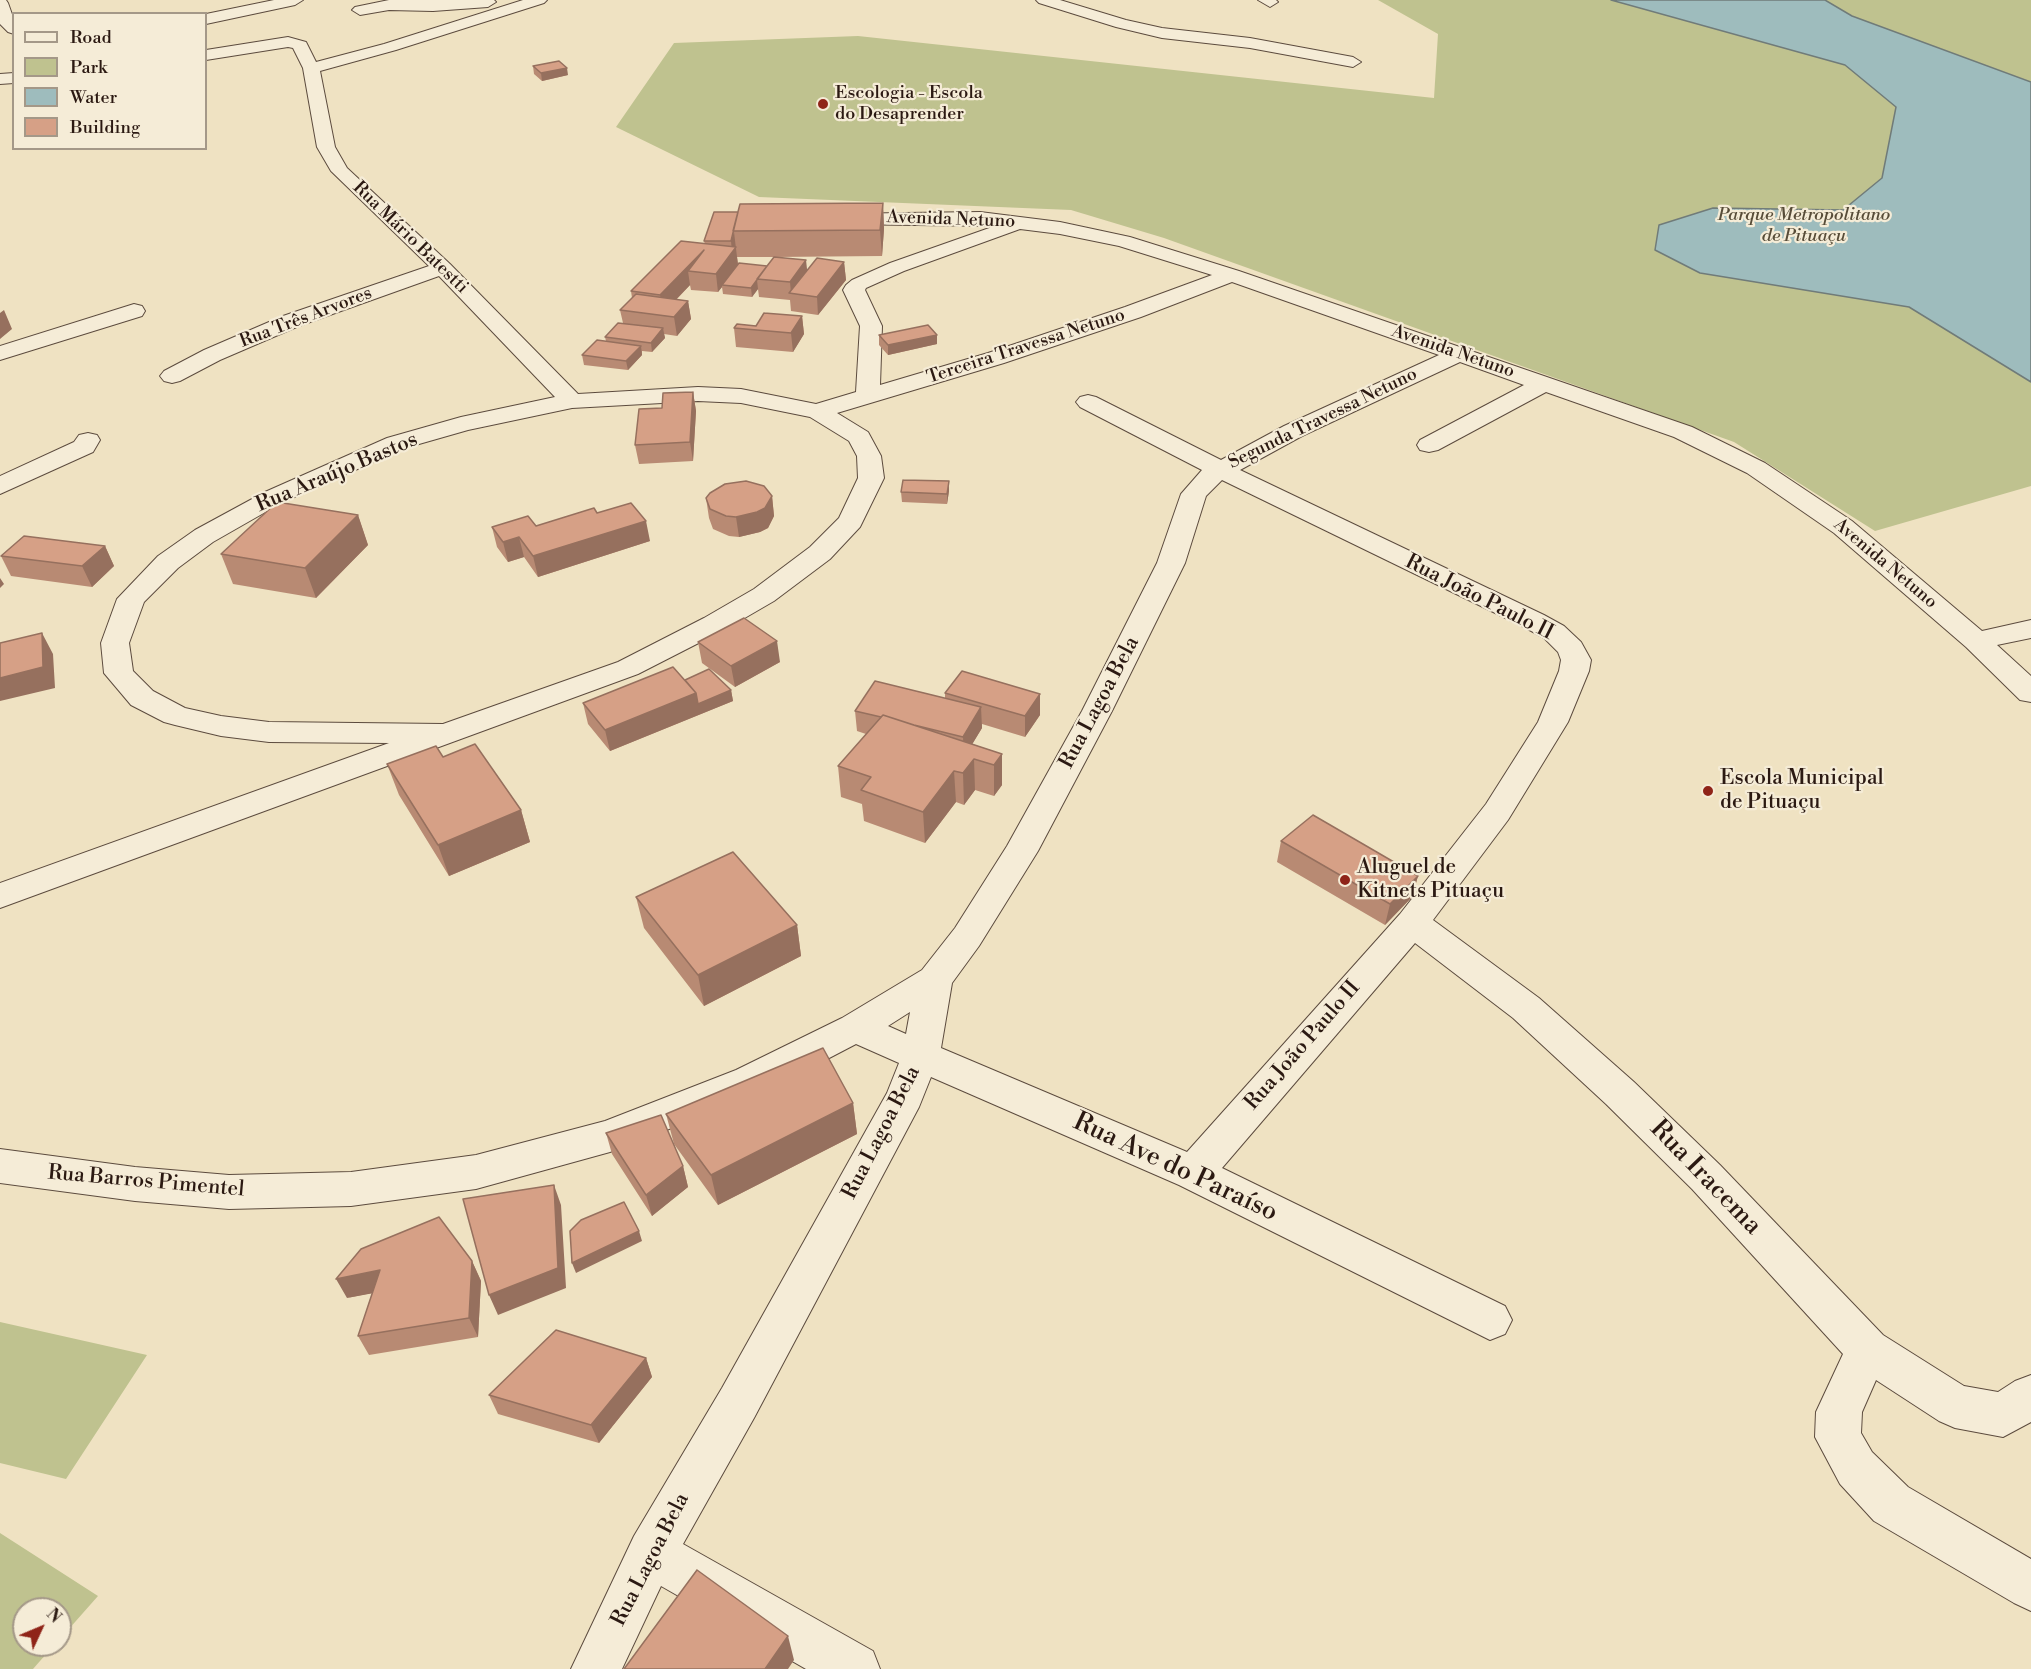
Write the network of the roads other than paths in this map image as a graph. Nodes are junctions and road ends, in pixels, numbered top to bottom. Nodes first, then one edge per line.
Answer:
1 (295, 0) edge
2 (537, 0) edge
3 (1044, 0) edge
4 (0, 3) edge
5 (342, 3) dead end
6 (360, 10) junction
7 (207, 19) edge
8 (7, 24) edge
9 (425, 36) junction
10 (207, 55) edge
11 (1353, 62) dead end
12 (310, 68) junction
13 (816, 219) edge
14 (1024, 222) junction
15 (443, 267) junction
16 (1232, 275) junction
17 (134, 311) dead end
18 (0, 353) edge
19 (1459, 354) junction
20 (172, 376) dead end
21 (1545, 383) junction
22 (868, 398) junction
23 (572, 402) junction
24 (1088, 402) dead end
25 (817, 411) junction
26 (88, 440) dead end
27 (1429, 445) dead end
28 (1221, 470) junction
29 (0, 486) edge
30 (2031, 628) edge
31 (1976, 641) junction
32 (2031, 693) edge
33 (446, 734) junction
34 (0, 896) edge
35 (1412, 923) junction
36 (935, 980) junction
37 (855, 1028) junction
38 (921, 1054) junction
39 (0, 1166) edge
40 (1193, 1173) junction
41 (1490, 1320) dead end
42 (1867, 1349) junction
43 (2017, 1406) edge
44 (651, 1553) junction
45 (2031, 1586) edge
46 (596, 1669) edge
47 (855, 1669) edge

1 - 7 street
2 - 6 street
2 - 9 street
3 - 11 street
4 - 8 street
5 - 6 street
6 - 9 street
9 - 12 street
10 - 12 street, Rua Mário Batestti
12 - 15 street, Rua Mário Batestti
13 - 14 street, Avenida Netuno
14 - 16 street, Avenida Netuno
14 - 22 street
15 - 20 street, Rua Três Arvores
15 - 23 street, Rua Mário Batestti
16 - 19 street, Avenida Netuno
16 - 22 street, Terceira Travessa Netuno
17 - 18 street
19 - 21 street, Avenida Netuno
19 - 28 street, Segunda Travessa Netuno
21 - 27 street
21 - 31 street, Avenida Netuno
22 - 25 street, Terceira Travessa Netuno
23 - 25 street, Rua Araújo Bastos
23 - 33 street, Rua Araújo Bastos
24 - 28 street, Rua João Paulo II
25 - 33 street, Rua Araújo Bastos
26 - 29 street
28 - 35 street, Rua João Paulo II
28 - 36 street, Rua Lagoa Bela
30 - 31 street
31 - 32 street, Avenida Netuno
33 - 34 street, Rua Araújo Bastos
35 - 40 street, Rua João Paulo II
35 - 42 street, Rua Iracema
36 - 37 street, Rua Barros Pimentel
36 - 38 street, Rua Lagoa Bela
37 - 38 street, Rua Ave do Paraíso
37 - 39 street, Rua Barros Pimentel
38 - 40 street, Rua Ave do Paraíso
38 - 44 street, Rua Lagoa Bela
40 - 41 street, Rua Ave do Paraíso
42 - 43 street, Rua Iracema
42 - 45 street
44 - 46 street, Rua Lagoa Bela
44 - 47 street

